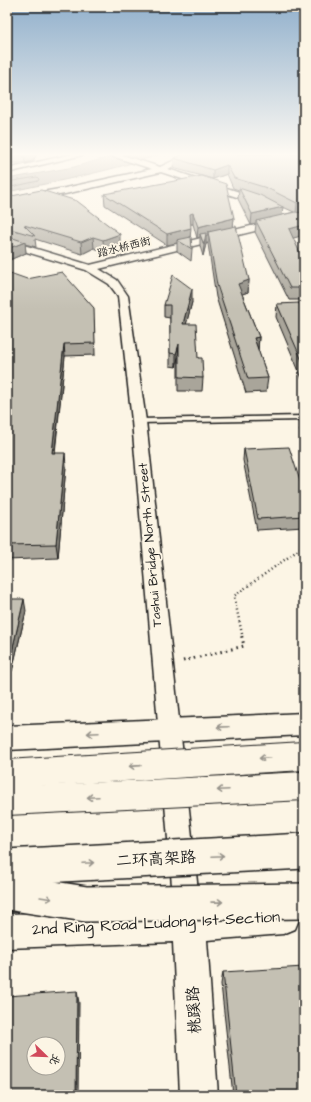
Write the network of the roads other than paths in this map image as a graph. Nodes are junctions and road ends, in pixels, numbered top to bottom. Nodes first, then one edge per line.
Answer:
1 (282, 212) edge
2 (301, 219) edge
3 (7, 243) edge
4 (90, 268) junction
5 (304, 418) edge
6 (139, 421) junction
7 (304, 724) edge
8 (168, 730) junction
9 (7, 738) edge
10 (304, 756) edge
11 (7, 774) edge
12 (304, 786) edge
13 (7, 801) edge
14 (304, 851) edge
15 (7, 867) edge
16 (7, 892) edge
17 (304, 901) edge
18 (304, 915) edge
19 (189, 925) junction
20 (7, 931) edge
21 (199, 1095) edge

1 - 2 street
2 - 4 street, 踏水桥西街
3 - 4 street, Tashui Bridge North Street
4 - 6 street, Tashui Bridge North Street
5 - 6 lane
6 - 8 street, Tashui Bridge North Street
7 -> 8 main road
8 -> 9 main road
8 - 19 street, Tashui Bridge North Street
10 -> 11 main road, bridge
12 -> 13 main road, bridge
15 -> 14 main road, 二环高架路, bridge
16 -> 17 main road, bridge
18 - 19 main road, 2nd Ring Road Ludong 1st Section
19 - 20 main road, 2nd Ring Road Ludong 1st Section
19 - 21 main road, 桃蹊路

